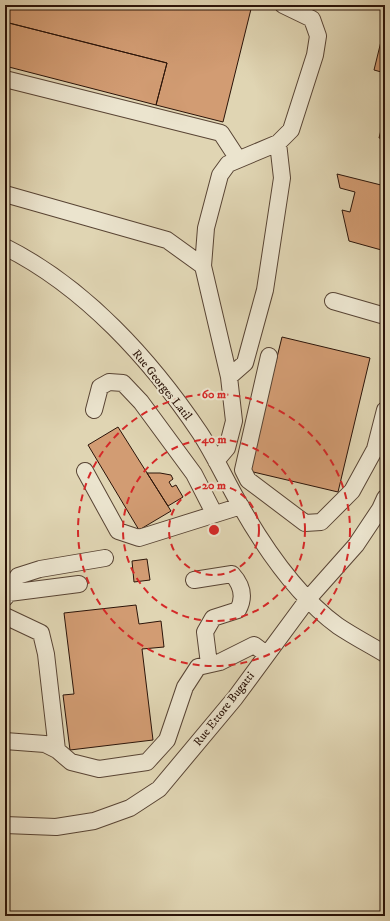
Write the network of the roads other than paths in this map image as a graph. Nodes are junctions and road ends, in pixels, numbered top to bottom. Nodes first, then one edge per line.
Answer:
1 (283, 5) edge
2 (5, 79) edge
3 (278, 143) junction
4 (238, 160) junction
5 (5, 194) edge
6 (5, 247) edge
7 (203, 266) junction
8 (333, 301) dead end
9 (385, 316) edge
10 (270, 356) dead end
11 (229, 377) junction
12 (94, 410) dead end
13 (385, 410) edge
14 (216, 461) junction
15 (85, 471) dead end
16 (385, 498) edge
17 (241, 506) junction
18 (214, 513) junction
19 (105, 558) dead end
20 (194, 580) dead end
21 (79, 584) dead end
22 (7, 596) edge
23 (308, 599) junction
24 (5, 616) edge
25 (266, 654) junction
26 (385, 654) edge
27 (209, 664) junction
28 (5, 741) edge
29 (57, 750) junction
30 (5, 825) edge

1 - 3 street
2 - 4 street
3 - 4 street
3 - 11 street
4 - 7 street
5 - 7 street
6 - 14 street, Rue Georges Latil
7 - 11 street
8 - 9 street
10 - 13 street
11 - 14 street
12 - 18 street
14 - 17 street, Rue Georges Latil
15 - 18 street
16 - 23 street, Rue Ettore Bugatti
17 - 18 street
17 - 23 street, Rue Georges Latil
19 - 22 street
20 - 27 street
21 - 22 street
23 - 25 street, Rue Ettore Bugatti
23 - 26 street, Rue Georges Latil
24 - 29 street
25 - 27 street
25 - 30 street, Rue Ettore Bugatti
27 - 29 street
28 - 29 street

